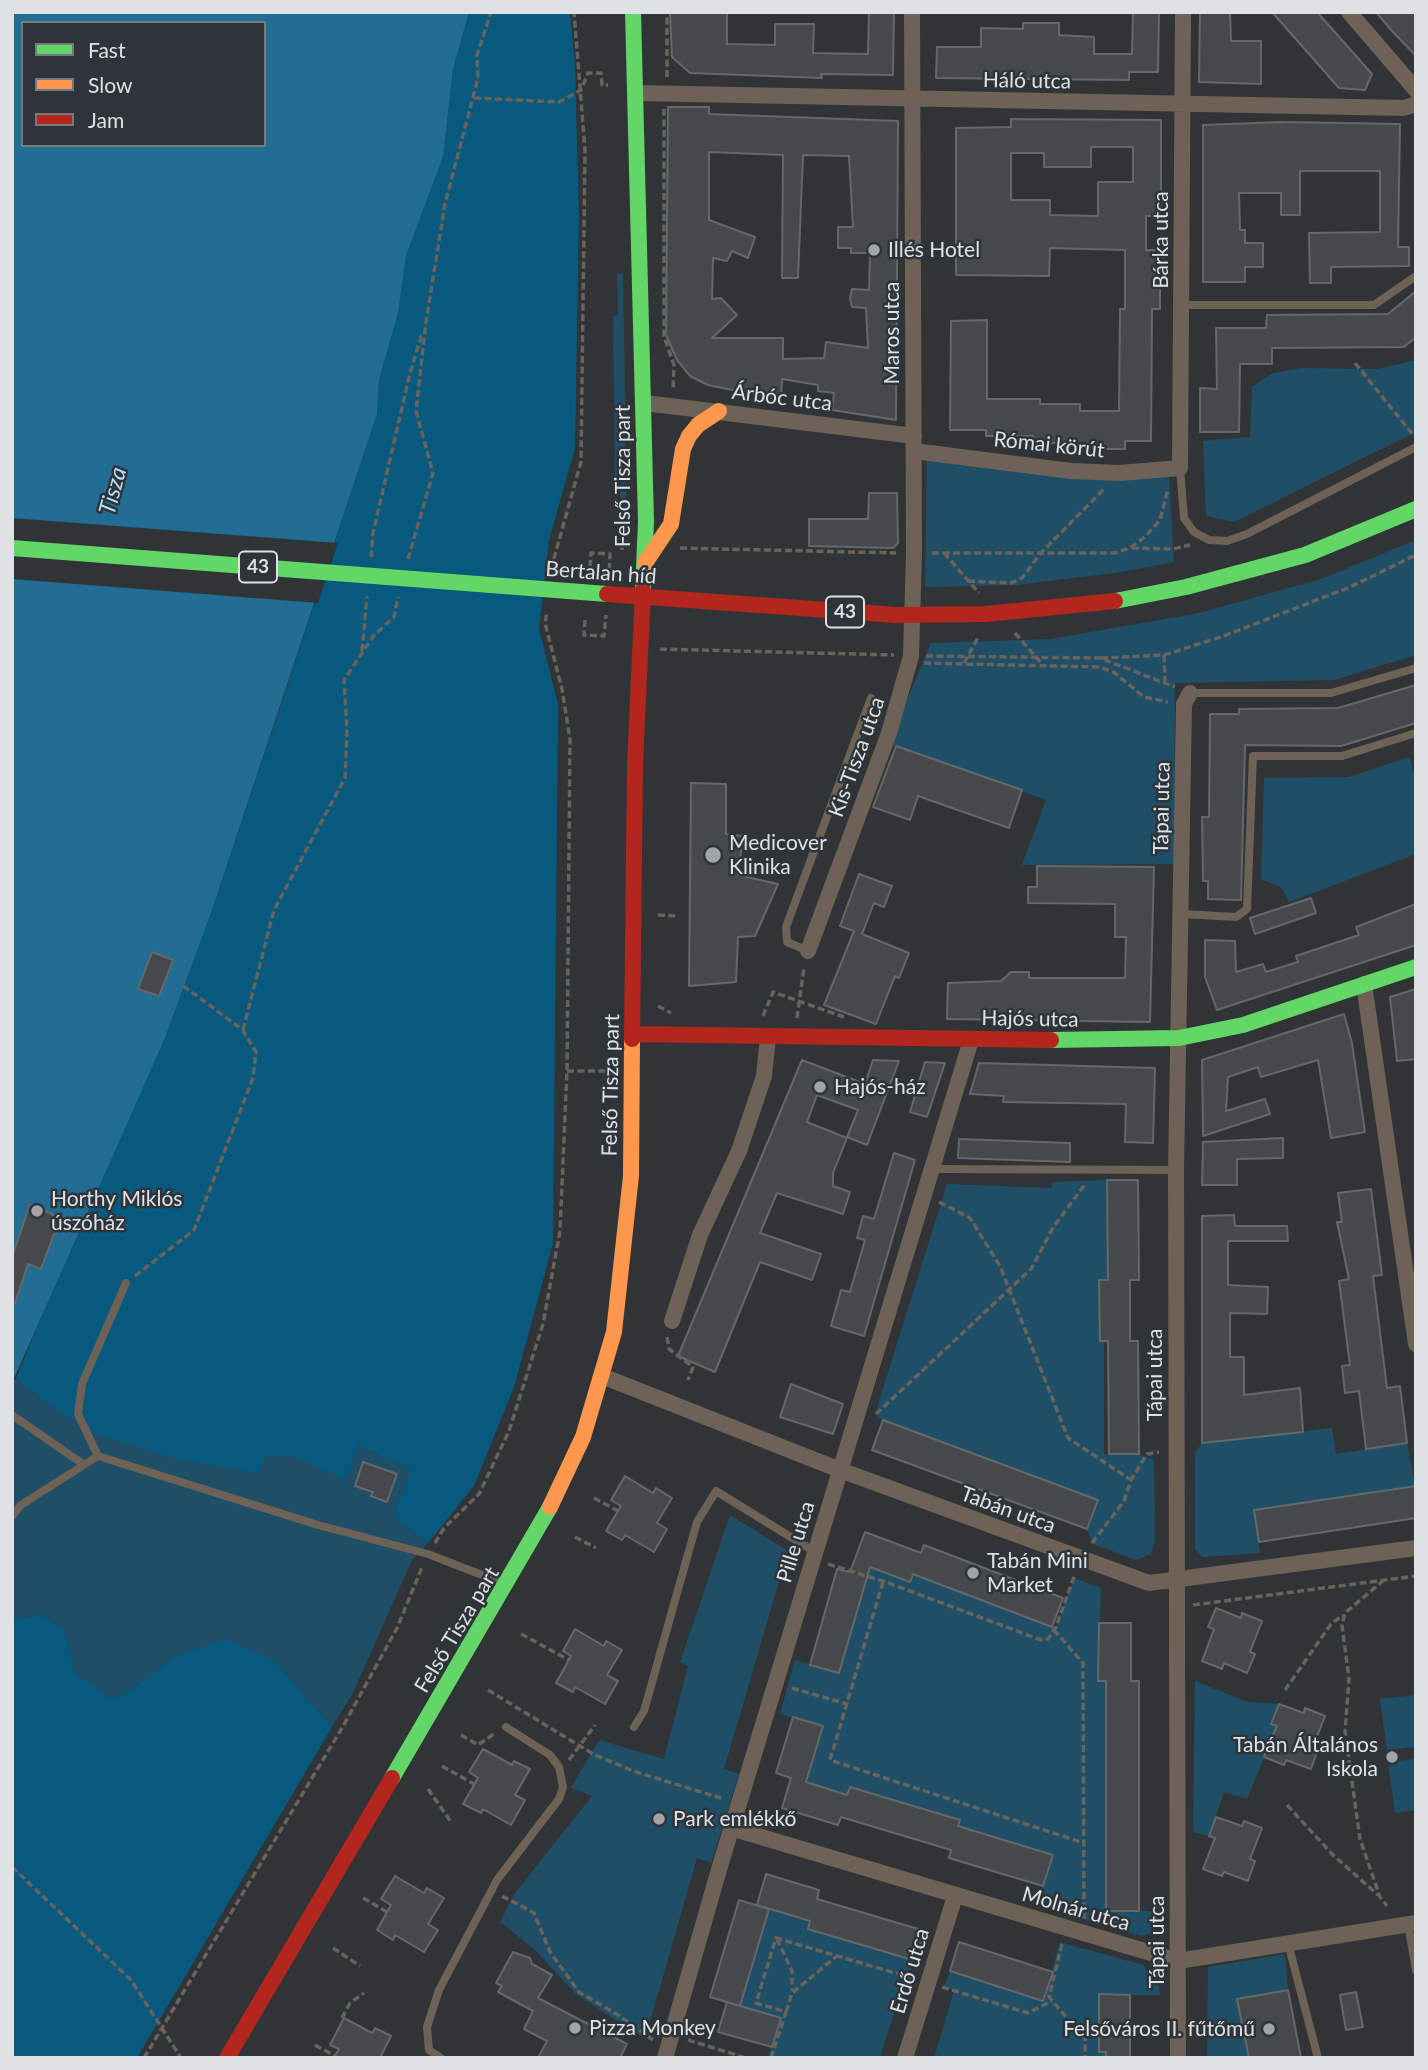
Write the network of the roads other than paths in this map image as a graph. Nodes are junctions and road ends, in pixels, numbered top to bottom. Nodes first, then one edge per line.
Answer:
1 (634, 12) edge
2 (912, 12) edge
3 (1183, 12) edge
4 (1349, 12) edge
5 (1416, 90) edge
6 (637, 93) junction
7 (912, 100) junction
8 (1182, 104) junction
9 (1416, 104) edge
10 (1416, 276) edge
11 (1182, 305) junction
12 (645, 402) junction
13 (719, 411) junction
14 (914, 444) junction
15 (1416, 447) edge
16 (1180, 468) junction
17 (1416, 509) edge
18 (12, 548) edge
19 (644, 565) junction
20 (913, 612) joint
21 (1416, 668) edge
22 (871, 698) dead end
23 (1187, 698) joint
24 (1416, 733) edge
25 (1182, 914) junction
26 (808, 951) joint
27 (1416, 967) edge
28 (1364, 984) junction
29 (634, 1034) junction
30 (768, 1037) junction
31 (1179, 1038) junction
32 (971, 1040) junction
33 (932, 1169) junction
34 (1177, 1170) junction
35 (126, 1283) road end
36 (672, 1321) road end
37 (1416, 1343) edge
38 (602, 1377) junction
39 (12, 1415) edge
40 (98, 1456) junction
41 (83, 1464) junction
42 (840, 1471) junction
43 (12, 1516) edge
44 (1416, 1548) edge
45 (813, 1556) junction
46 (1175, 1581) junction
47 (508, 1586) junction
48 (506, 1727) dead end
49 (634, 1727) dead end
50 (731, 1828) junction
51 (955, 1896) junction
52 (1412, 1924) edge
53 (1288, 1943) junction
54 (1178, 1961) junction
55 (1416, 1970) edge
56 (228, 2058) edge
57 (441, 2058) edge
58 (666, 2058) edge
59 (905, 2058) edge
60 (1178, 2058) edge
61 (1318, 2058) edge

1 - 6 main road, Felső Tisza part
2 - 7 street, Maros utca
3 - 8 street, Bárka utca
4 - 5 street
6 - 7 street, Háló utca
6 - 12 main road, Felső Tisza part
7 - 8 street, Háló utca
7 - 14 street, Maros utca
8 - 9 street, Háló utca
8 - 11 street, Bárka utca
10 - 11 lane
11 - 16 street, Bárka utca
12 - 13 street, Árbóc utca
12 - 19 main road, Felső Tisza part
13 - 14 street, Árbóc utca
13 - 19 main road
14 - 16 street, Római körút
14 - 20 street, Maros utca
15 - 16 lane
17 - 18 main road, Bertalan híd / 43
19 - 29 main road, Felső Tisza part
20 - 26 street, Kis-Tisza utca
21 - 23 lane
22 - 26 lane
23 - 25 street, Tápai utca
24 - 25 lane
25 - 31 street, Tápai utca
27 - 28 main road, Hajós utca
28 - 31 main road, Hajós utca
28 - 37 street
29 - 30 main road, Hajós utca
29 - 38 main road, Felső Tisza part
30 - 32 main road, Hajós utca
30 - 36 street
31 - 32 main road, Hajós utca
31 - 34 street, Tápai utca
32 - 33 street, Pille utca
33 - 34 lane
33 - 42 street, Pille utca
34 - 46 street, Tápai utca
35 - 40 lane
38 - 42 street, Tabán utca
38 - 47 main road, Felső Tisza part
39 - 41 lane
40 - 41 lane
40 - 47 lane
41 - 43 lane
42 - 45 street, Pille utca
42 - 46 street, Tabán utca
44 - 46 street, Tabán utca
45 - 49 lane
45 - 50 street, Pille utca
46 - 54 street, Tápai utca
47 - 56 main road, Felső Tisza part
48 - 57 lane
50 - 51 street, Molnár utca
50 - 58 street, Pille utca
51 - 54 street, Molnár utca
51 - 59 street, Erdő utca
52 - 53 street, Molnár utca
52 - 55 lane
53 - 54 street, Molnár utca
53 - 61 lane
54 - 60 street, Tápai utca

